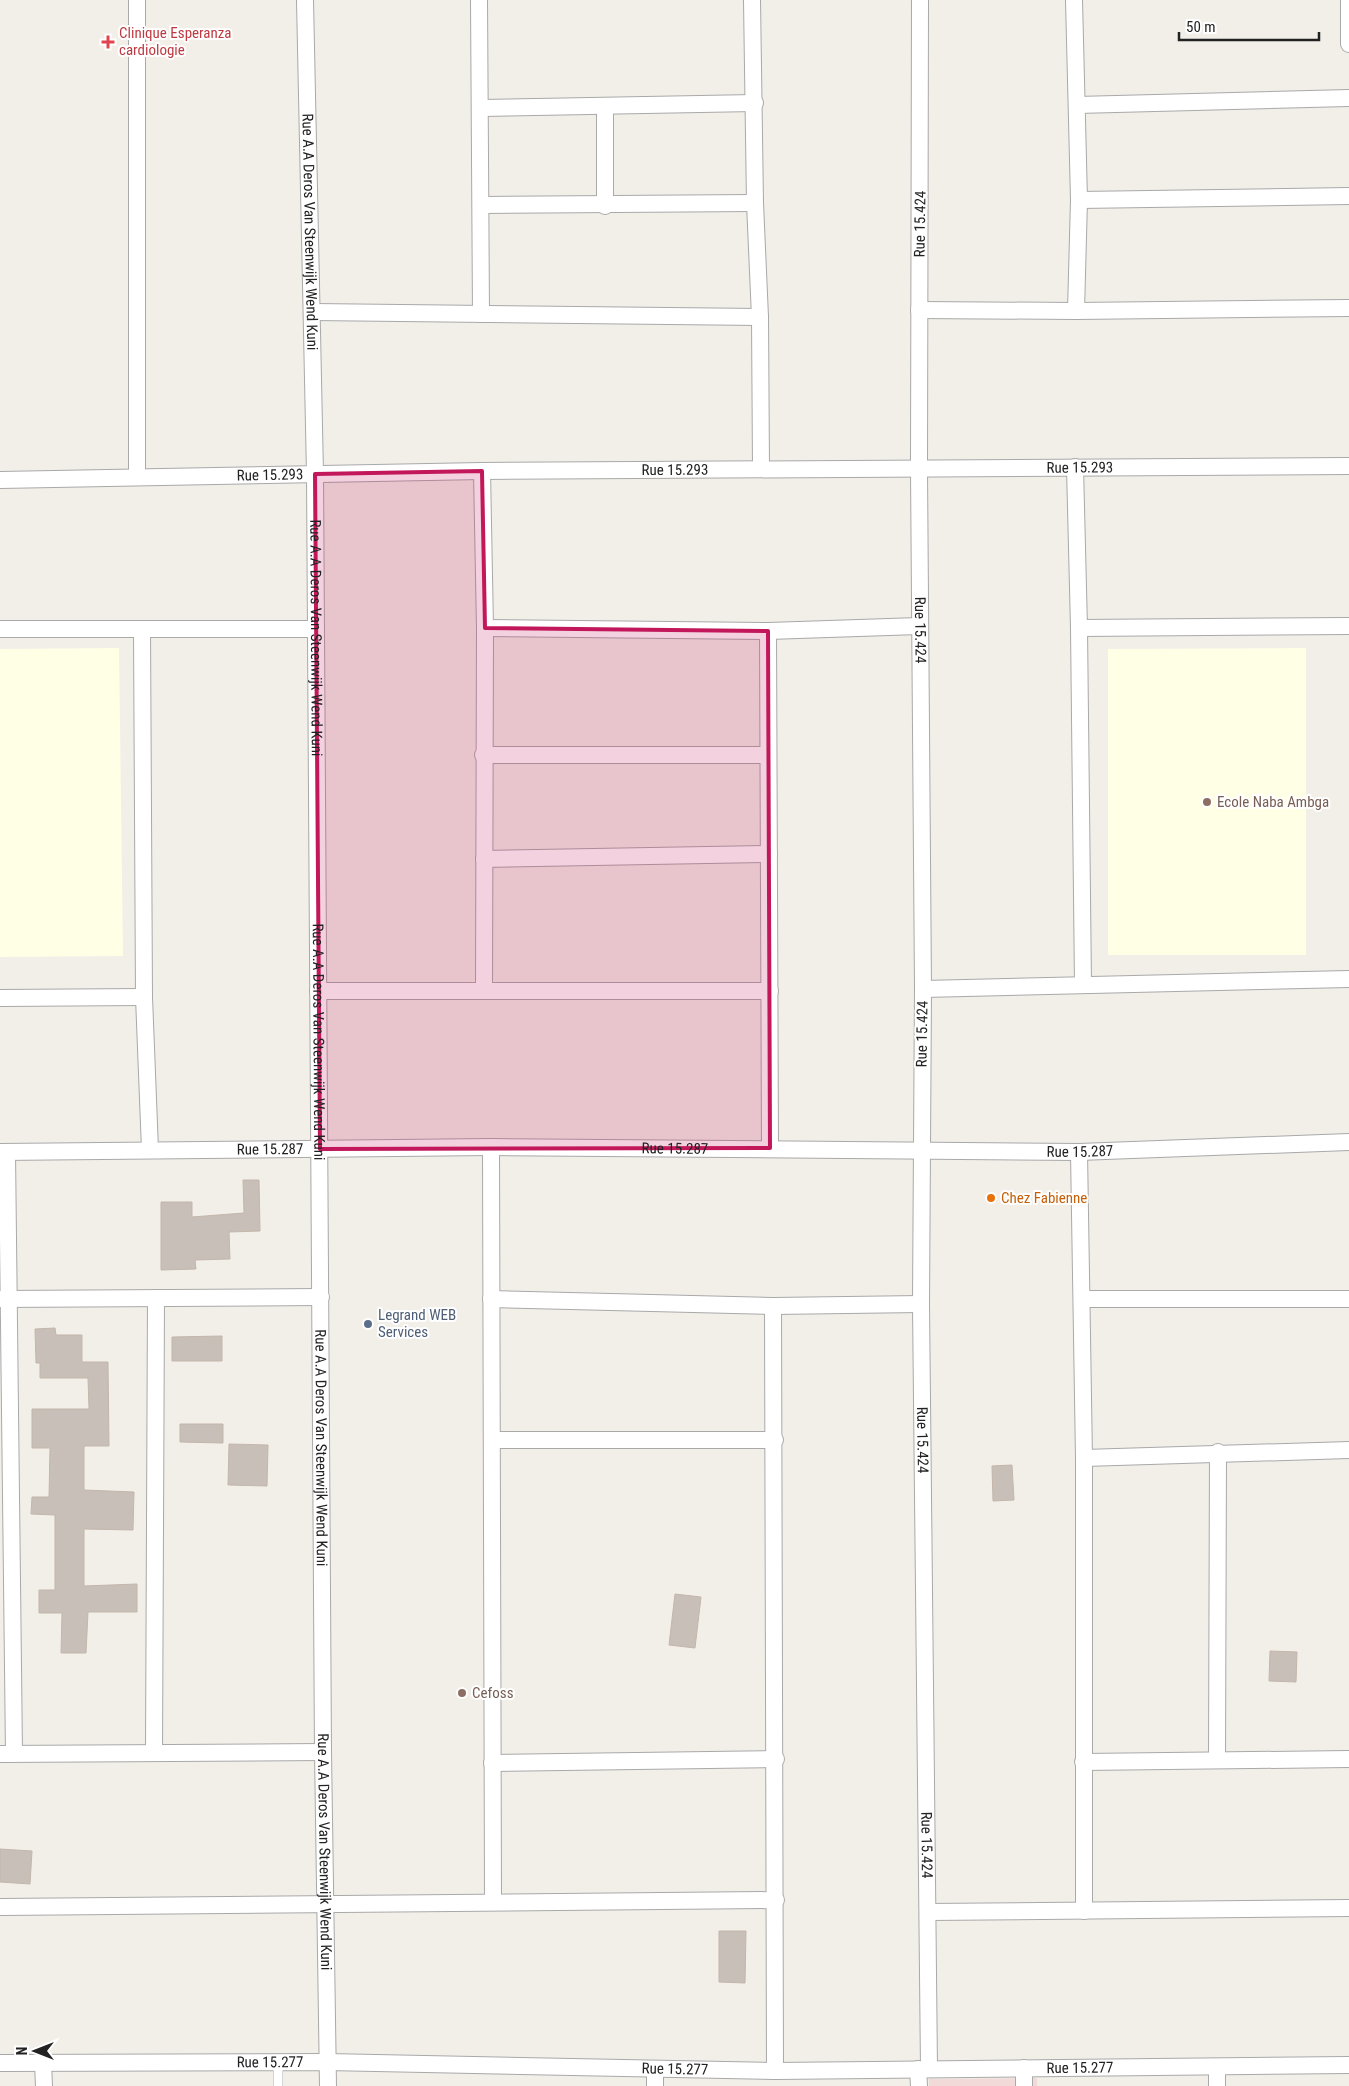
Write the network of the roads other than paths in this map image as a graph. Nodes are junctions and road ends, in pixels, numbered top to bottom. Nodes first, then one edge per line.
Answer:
1 (137, 0) edge
2 (305, 0) edge
3 (479, 0) edge
4 (752, 0) edge
5 (920, 0) edge
6 (1074, 0) edge
7 (1349, 0) edge
8 (1349, 44) edge
9 (1349, 98) edge
10 (755, 104) junction
11 (1077, 105) junction
12 (605, 106) junction
13 (481, 108) junction
14 (1349, 196) edge
15 (1079, 200) junction
16 (755, 203) junction
17 (482, 205) junction
18 (605, 206) junction
19 (1349, 308) edge
20 (919, 310) junction
21 (1076, 311) junction
22 (313, 312) junction
23 (481, 314) junction
24 (760, 317) junction
25 (1349, 466) edge
26 (1075, 467) junction
27 (761, 469) junction
28 (919, 470) junction
29 (482, 471) junction
30 (315, 474) junction
31 (137, 477) junction
32 (0, 480) edge
33 (919, 626) junction
34 (1349, 626) edge
35 (485, 628) junction
36 (1080, 628) junction
37 (0, 629) edge
38 (142, 629) junction
39 (316, 629) junction
40 (768, 631) junction
41 (483, 755) junction
42 (767, 755) junction
43 (769, 854) junction
44 (484, 859) junction
45 (1349, 979) edge
46 (1083, 984) junction
47 (923, 989) junction
48 (318, 991) junction
49 (484, 991) junction
50 (770, 991) junction
51 (144, 997) junction
52 (0, 998) edge
53 (1349, 1142) edge
54 (491, 1147) junction
55 (770, 1148) junction
56 (320, 1149) junction
57 (150, 1150) junction
58 (921, 1151) junction
59 (4, 1152) edge
60 (1080, 1152) junction
61 (321, 1297) junction
62 (156, 1298) junction
63 (1083, 1298) junction
64 (4, 1299) edge
65 (491, 1299) junction
66 (1349, 1299) edge
67 (921, 1304) junction
68 (773, 1306) junction
69 (5, 1432) edge
70 (492, 1440) junction
71 (774, 1440) junction
72 (1349, 1450) edge
73 (1218, 1452) junction
74 (1084, 1458) junction
75 (6, 1594) edge
76 (323, 1752) junction
77 (154, 1753) junction
78 (7, 1754) edge
79 (776, 1759) junction
80 (1349, 1759) edge
81 (1217, 1760) junction
82 (1083, 1762) junction
83 (492, 1763) junction
84 (776, 1900) junction
85 (493, 1902) junction
86 (326, 1904) junction
87 (0, 1907) edge
88 (1349, 1908) edge
89 (1084, 1911) junction
90 (928, 1912) junction
91 (327, 2062) junction
92 (0, 2063) edge
93 (43, 2063) junction
94 (278, 2063) junction
95 (1349, 2065) edge
96 (1217, 2067) junction
97 (1024, 2068) junction
98 (654, 2069) junction
99 (923, 2069) junction
100 (775, 2071) junction
101 (833, 2078) edge
102 (44, 2086) edge
103 (278, 2086) edge
104 (328, 2086) edge
105 (655, 2086) edge
106 (919, 2086) edge
107 (1024, 2086) edge
108 (1217, 2086) edge

1 - 31 street
2 - 22 street, Rue A.A Deros Van Steenwijk Wend Kuni
3 - 13 street
4 - 10 street
5 - 20 street, Rue 15.424
6 - 11 street
7 - 8 street
9 - 11 street
10 - 12 street
10 - 16 street
11 - 15 street
12 - 13 street
12 - 18 street
13 - 17 street
14 - 15 street
15 - 21 street
16 - 18 street
16 - 24 street
17 - 18 street
17 - 23 street
19 - 21 street
20 - 21 street
20 - 28 street, Rue 15.424
22 - 23 street
22 - 30 street, Rue A.A Deros Van Steenwijk Wend Kuni
23 - 24 street
24 - 27 street
25 - 26 street, Rue 15.293
26 - 28 street, Rue 15.293
26 - 36 street
27 - 28 street, Rue 15.293
27 - 29 street, Rue 15.293
28 - 33 street, Rue 15.424
29 - 30 street, Rue 15.293
29 - 35 street
30 - 31 street, Rue 15.293
30 - 39 street, Rue A.A Deros Van Steenwijk Wend Kuni
31 - 32 street, Rue 15.293
33 - 40 street
33 - 47 street, Rue 15.424
34 - 36 street
35 - 40 street
35 - 41 street
36 - 46 street
37 - 38 street
38 - 39 street
38 - 51 street
39 - 48 street, Rue A.A Deros Van Steenwijk Wend Kuni
40 - 42 street
41 - 42 street
41 - 44 street
42 - 43 street
43 - 44 street
43 - 50 street
44 - 49 street
45 - 46 street
46 - 47 street
47 - 58 street, Rue 15.424
48 - 49 street
48 - 56 street, Rue A.A Deros Van Steenwijk Wend Kuni
49 - 50 street
50 - 55 street
51 - 52 street
51 - 57 street
53 - 60 street, Rue 15.287
54 - 55 street, Rue 15.287
54 - 56 street, Rue 15.287
54 - 65 street
55 - 58 street, Rue 15.287
56 - 57 street, Rue 15.287
56 - 61 street, Rue A.A Deros Van Steenwijk Wend Kuni
57 - 59 street, Rue 15.287
58 - 60 street, Rue 15.287
58 - 67 street, Rue 15.424
59 - 64 street
60 - 63 street
61 - 62 street
61 - 76 street, Rue A.A Deros Van Steenwijk Wend Kuni
62 - 64 street
62 - 77 street
63 - 66 street
63 - 74 street
64 - 69 street
65 - 68 street
65 - 70 street
67 - 68 street
67 - 90 street, Rue 15.424
68 - 71 street
69 - 75 street
70 - 71 street
70 - 83 street
71 - 79 street
72 - 73 street
73 - 74 street
73 - 81 street
74 - 82 street
75 - 78 street
76 - 77 street
76 - 86 street, Rue A.A Deros Van Steenwijk Wend Kuni
77 - 78 street
79 - 83 street
79 - 84 street
80 - 81 street
81 - 82 street
82 - 89 street
83 - 85 street
84 - 85 street
84 - 100 street
85 - 86 street
86 - 87 street
86 - 91 street, Rue A.A Deros Van Steenwijk Wend Kuni
88 - 89 street
89 - 90 street
90 - 99 street, Rue 15.424
91 - 94 street, Rue 15.277
91 - 98 street, Rue 15.277
91 - 104 street, Rue A.A Deros Van Steenwijk Wend Kuni
92 - 93 street, Rue 15.277
93 - 94 street, Rue 15.277
93 - 102 street
94 - 103 lane
95 - 96 street, Rue 15.277
96 - 97 street, Rue 15.277
96 - 108 street
97 - 99 street, Rue 15.277
97 - 107 street
98 - 100 street, Rue 15.277
98 - 105 street
99 - 101 street, Rue 15.277
99 - 106 street, Rue 15.424
100 - 101 street, Rue 15.277

